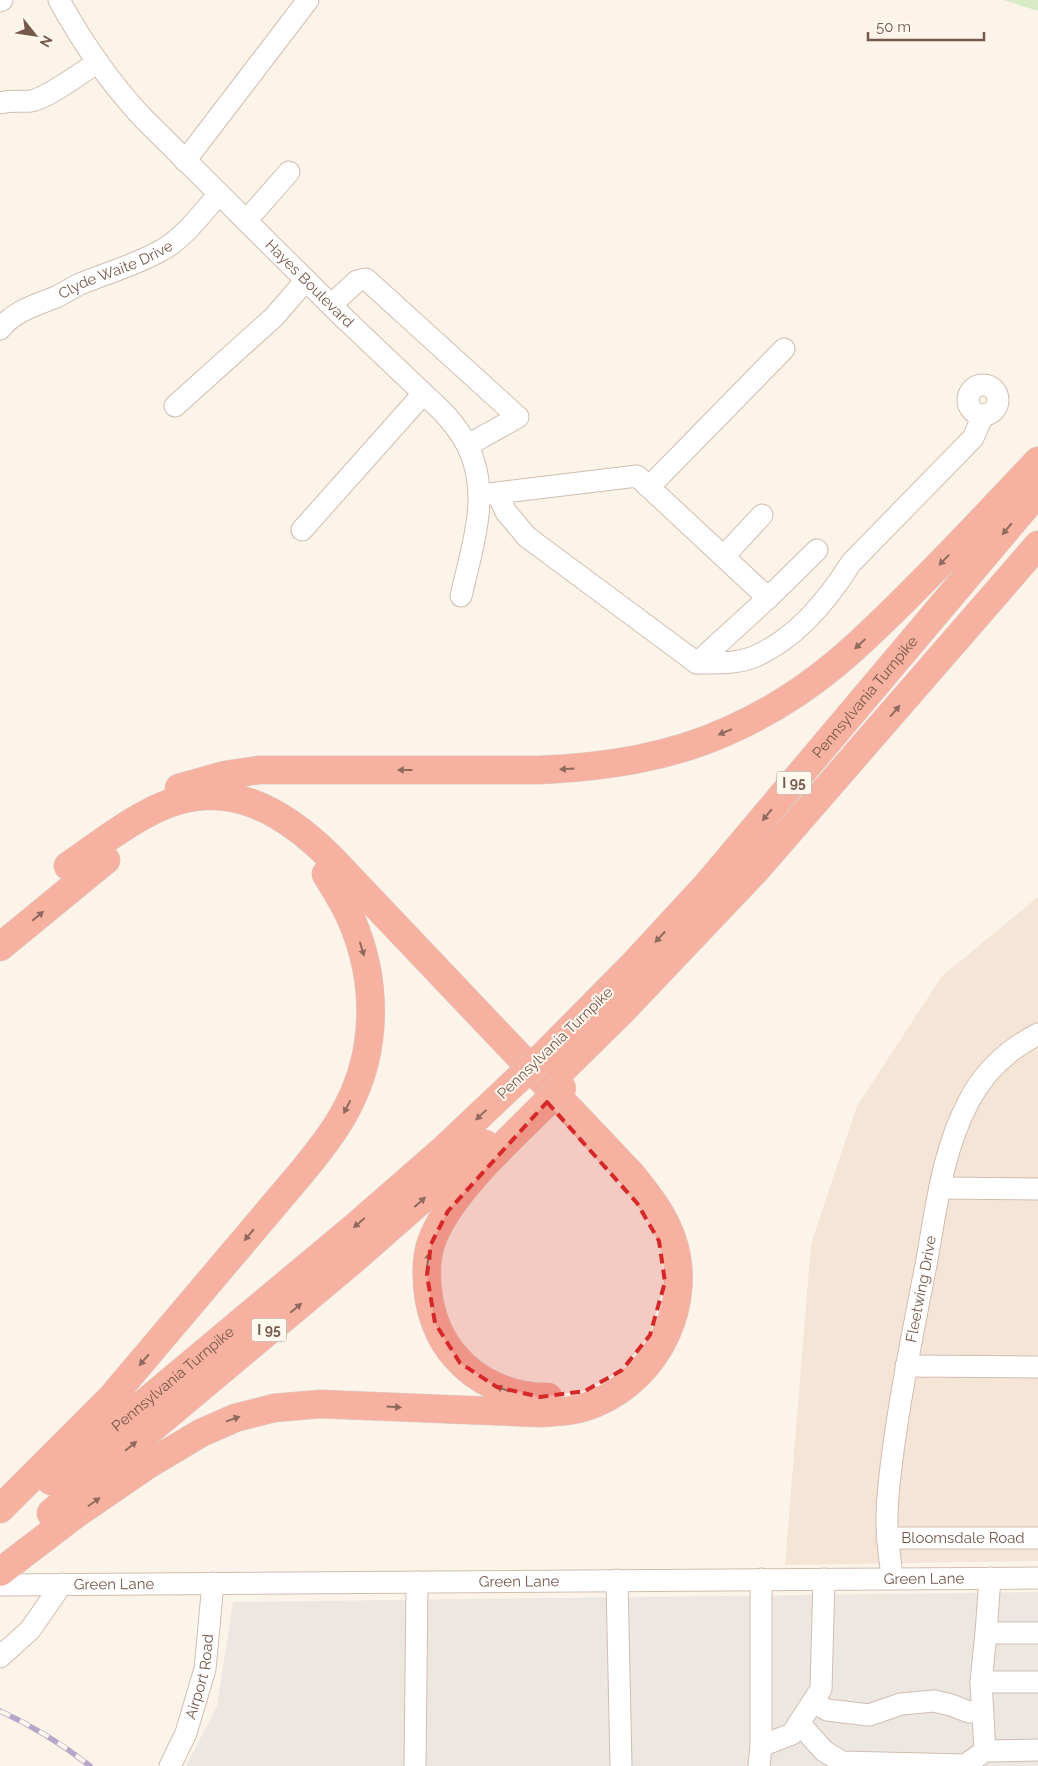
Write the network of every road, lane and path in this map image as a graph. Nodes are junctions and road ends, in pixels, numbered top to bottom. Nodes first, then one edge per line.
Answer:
1 (59, 0) edge
2 (308, 0) edge
3 (98, 62) junction
4 (0, 103) edge
5 (185, 161) junction
6 (289, 172) dead end
7 (219, 194) junction
8 (246, 221) junction
9 (306, 280) junction
10 (332, 305) junction
11 (0, 329) edge
12 (784, 349) dead end
13 (423, 394) junction
14 (175, 406) dead end
15 (983, 415) dead end
16 (468, 445) junction
17 (1038, 461) edge
18 (649, 488) junction
19 (1038, 492) edge
20 (488, 494) junction
21 (762, 515) dead end
22 (302, 530) dead end
23 (1038, 545) edge
24 (817, 550) dead end
25 (724, 556) junction
26 (461, 596) dead end
27 (768, 598) junction
28 (698, 663) junction
29 (68, 866) junction
30 (326, 874) junction
31 (0, 923) edge
32 (0, 947) edge
33 (1038, 1034) edge
34 (551, 1076) junction
35 (530, 1096) junction
36 (940, 1188) junction
37 (1038, 1189) edge
38 (906, 1366) junction
39 (1038, 1367) edge
40 (0, 1509) edge
41 (0, 1521) edge
42 (888, 1538) junction
43 (1038, 1538) edge
44 (4, 1563) edge
45 (892, 1578) junction
46 (990, 1578) junction
47 (1038, 1578) edge
48 (761, 1579) junction
49 (824, 1579) junction
50 (617, 1580) junction
51 (417, 1582) junction
52 (212, 1583) junction
53 (62, 1584) junction
54 (0, 1585) edge
55 (986, 1633) junction
56 (1038, 1633) edge
57 (0, 1657) edge
58 (981, 1682) junction
59 (1038, 1682) edge
60 (813, 1702) junction
61 (983, 1710) junction
62 (799, 1723) junction
63 (1038, 1750) edge
64 (985, 1751) junction
65 (760, 1756) edge
66 (170, 1766) edge
67 (415, 1766) edge
68 (620, 1766) edge

1 - 3 street, Hayes Boulevard
2 - 5 street
3 - 4 street
3 - 5 street, Hayes Boulevard
5 - 7 street, Hayes Boulevard
6 - 8 street
7 - 8 street, Hayes Boulevard
7 - 11 street, Clyde Waite Drive
8 - 9 street, Hayes Boulevard
9 - 10 street, Hayes Boulevard
9 - 14 street
10 - 13 street, Hayes Boulevard
10 - 16 street
12 - 18 street
13 - 16 street, Hayes Boulevard
13 - 22 street
15 - 28 street
16 - 20 street, Hayes Boulevard
17 -> 29 highway
18 - 20 street
18 - 25 street
19 -> 34 highway, Pennsylvania Turnpike / I 95
20 - 26 street, Hayes Boulevard
20 - 28 street
21 - 25 street
34 -> 23 highway, Pennsylvania Turnpike / I 95
24 - 27 street
25 - 27 street
27 - 28 street
29 - 31 highway
44 -> 29 highway
32 -> 30 highway
30 -> 35 highway
30 -> 40 highway
33 - 36 street, Fleetwing Drive
34 - 35 highway, Pennsylvania Turnpike / I 95, bridge
34 - 35 highway, bridge
35 -> 41 highway, Pennsylvania Turnpike / I 95
44 -> 35 highway, Pennsylvania Turnpike / I 95
36 - 37 street
36 - 38 street, Fleetwing Drive
38 - 39 street
38 - 42 street, Fleetwing Drive
42 - 43 street, Bloomsdale Road
42 - 45 street, Fleetwing Drive
45 - 46 street, Green Lane
45 - 49 street, Green Lane
46 - 47 street, Green Lane
46 - 55 street
48 - 49 street, Green Lane
48 - 50 street, Green Lane
48 - 65 street
49 - 60 street
50 - 51 street, Green Lane
50 - 68 street
51 - 52 street, Green Lane
51 - 67 street
52 - 53 street, Green Lane
52 - 66 street, Airport Road
53 - 54 street, Green Lane
53 - 57 street
55 - 56 street
55 - 58 street
58 - 59 street
58 - 61 street
60 - 61 street
60 - 62 street
61 - 64 street
62 - 64 street
62 - 65 street
63 - 64 street

